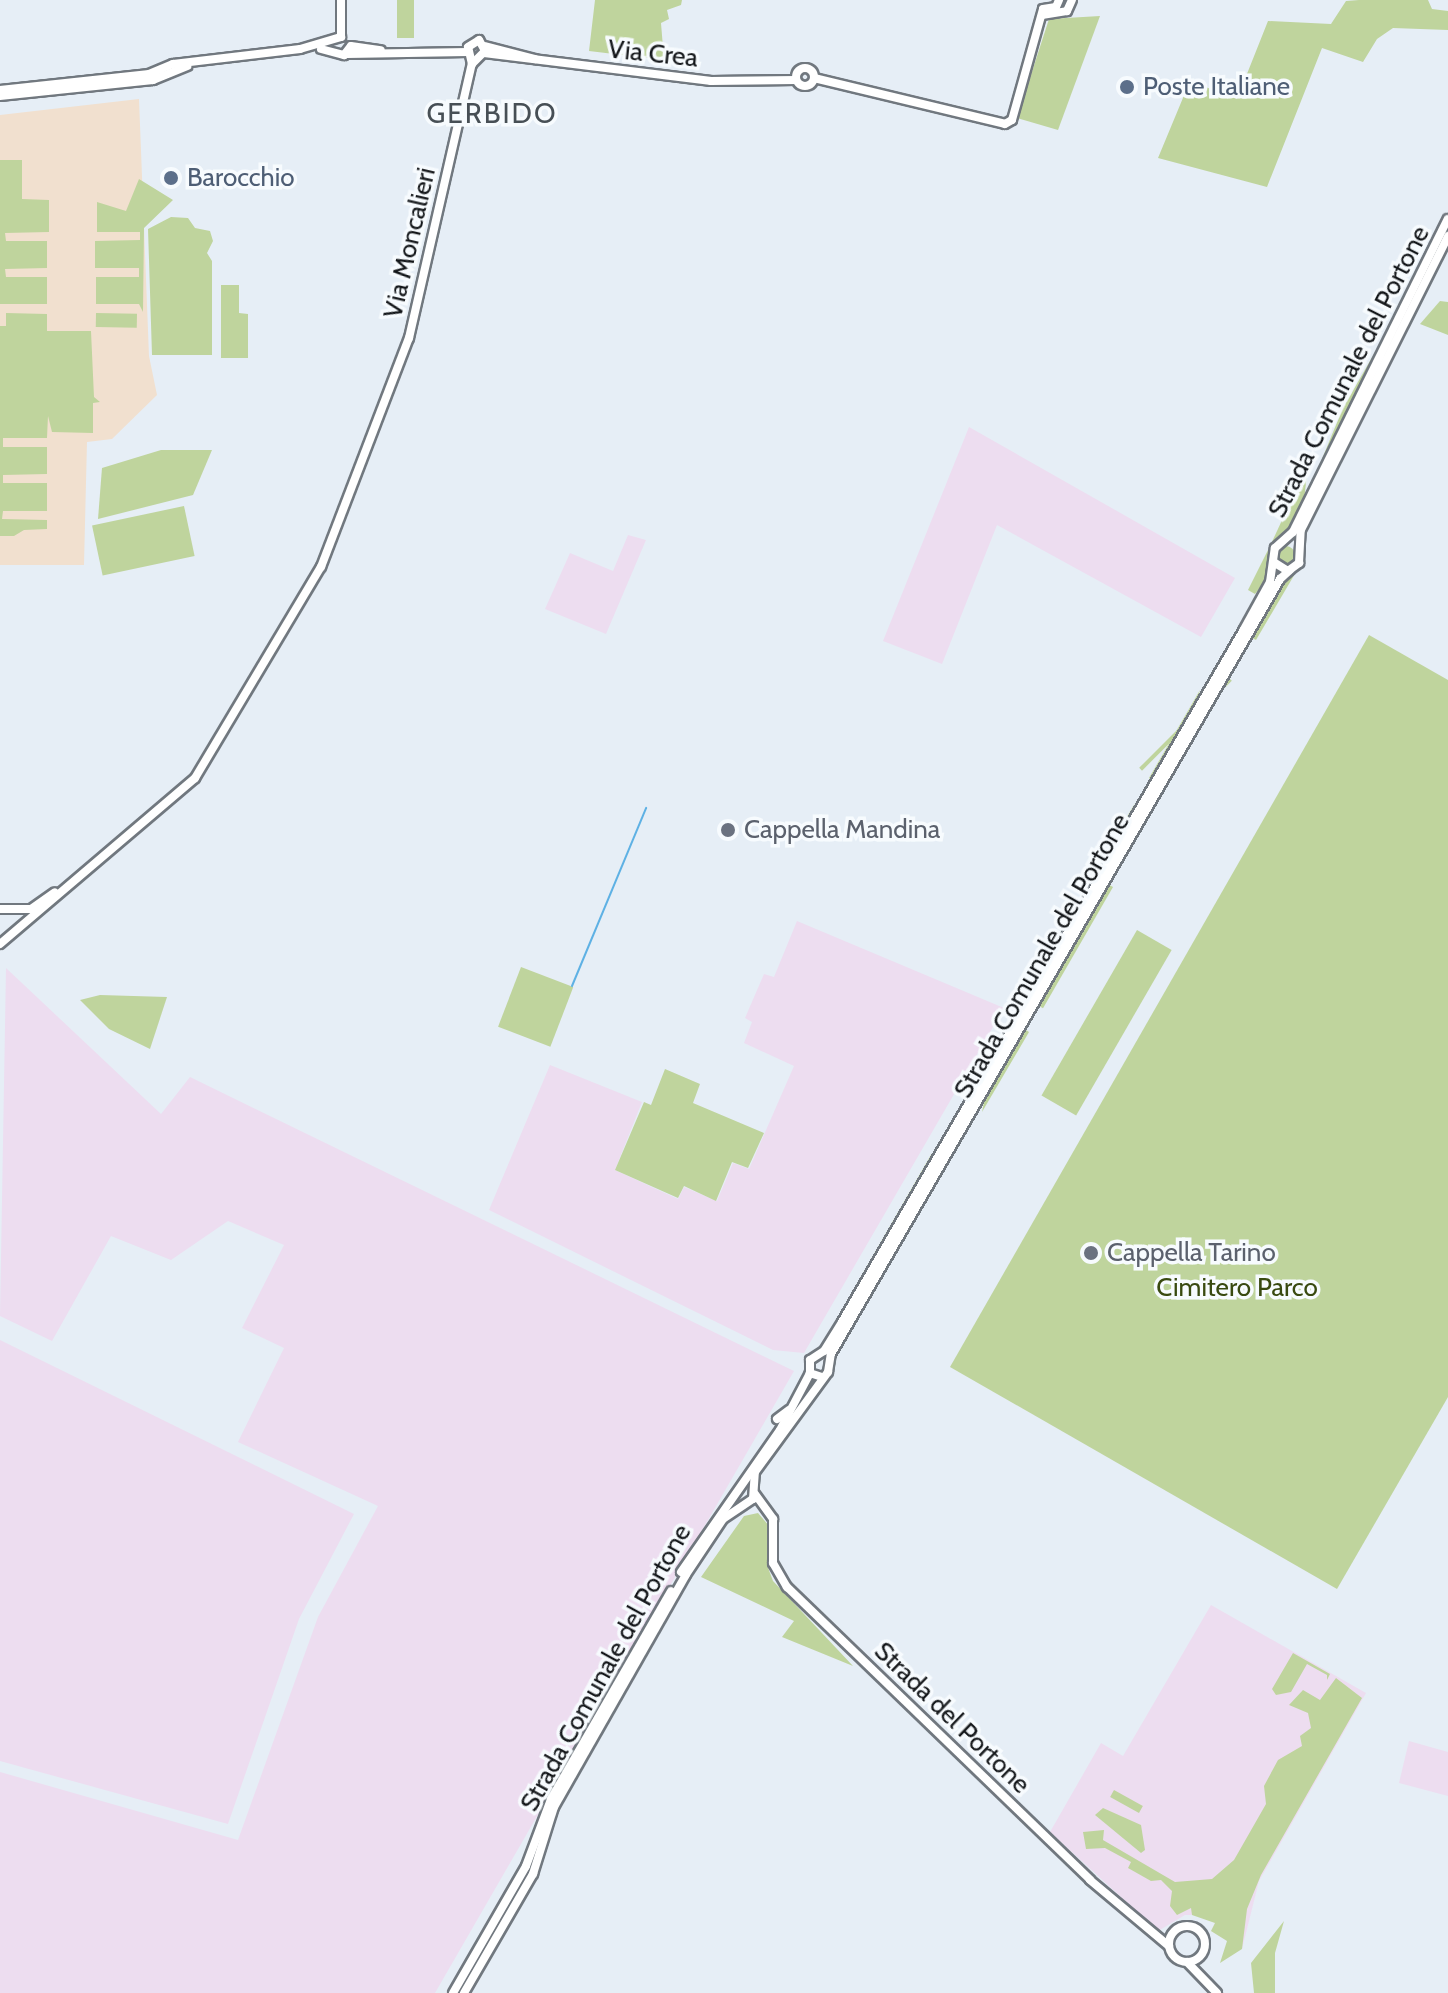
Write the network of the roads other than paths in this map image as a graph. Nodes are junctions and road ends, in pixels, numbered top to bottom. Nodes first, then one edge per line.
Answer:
1 (341, 0) edge
2 (1059, 0) edge
3 (1072, 0) edge
4 (1042, 15) junction
5 (341, 37) junction
6 (333, 47) junction
7 (349, 50) junction
8 (475, 54) junction
9 (199, 61) junction
10 (796, 78) junction
11 (814, 78) junction
12 (0, 90) edge
13 (0, 96) edge
14 (1448, 219) edge
15 (1448, 236) edge
16 (1285, 542) junction
17 (1298, 547) junction
18 (1275, 563) junction
19 (1290, 570) junction
20 (67, 889) junction
21 (0, 909) edge
22 (0, 944) edge
23 (819, 1356) junction
24 (828, 1363) junction
25 (810, 1373) junction
26 (823, 1376) junction
27 (793, 1408) junction
28 (777, 1419) dead end
29 (740, 1484) junction
30 (754, 1491) junction
31 (733, 1494) junction
32 (745, 1504) junction
33 (766, 1508) junction
34 (1154, 1933) junction
35 (1172, 1933) junction
36 (1169, 1946) junction
37 (1202, 1953) junction
38 (1187, 1962) junction
39 (1204, 1976) junction
40 (453, 1993) edge
41 (464, 1993) edge
42 (1217, 1993) edge

1 - 5 street
2 - 4 street
3 - 4 street
4 - 11 street
5 - 6 street
5 - 7 street
6 - 7 street, Via Crea
6 - 9 street
7 - 8 street, Via Crea
8 - 10 street, Via Crea
8 - 20 street, Via Moncalieri
9 - 12 street
9 - 13 street
10 - 11 street
10 - 11 street
14 - 16 street, Strada Comunale del Portone
15 - 17 street, Strada Comunale del Portone
16 - 17 street
16 - 18 street
17 - 19 street
18 - 19 street
18 - 23 street, Strada Comunale del Portone
19 - 24 street, Strada Comunale del Portone
20 - 21 street
20 - 22 street
23 - 24 street
23 - 25 street, Strada Comunale del Portone
24 - 26 street, Strada Comunale del Portone
25 - 26 street
25 - 27 street, Strada Comunale del Portone
26 - 30 street, Strada Comunale del Portone
27 - 28 street
27 - 29 street, Strada Comunale del Portone
29 - 30 street
29 - 31 street, Strada Comunale del Portone
30 - 32 street, Strada Comunale del Portone
30 - 33 street
31 - 32 street
31 - 40 street, Strada Comunale del Portone
32 - 33 street
32 - 41 street, Strada Comunale del Portone
33 - 34 street, Strada del Portone
34 - 35 street
34 - 36 street, Strada del Portone
35 - 36 street
35 - 37 street
36 - 38 street
37 - 38 street
37 - 39 street
38 - 39 street
39 - 42 street

